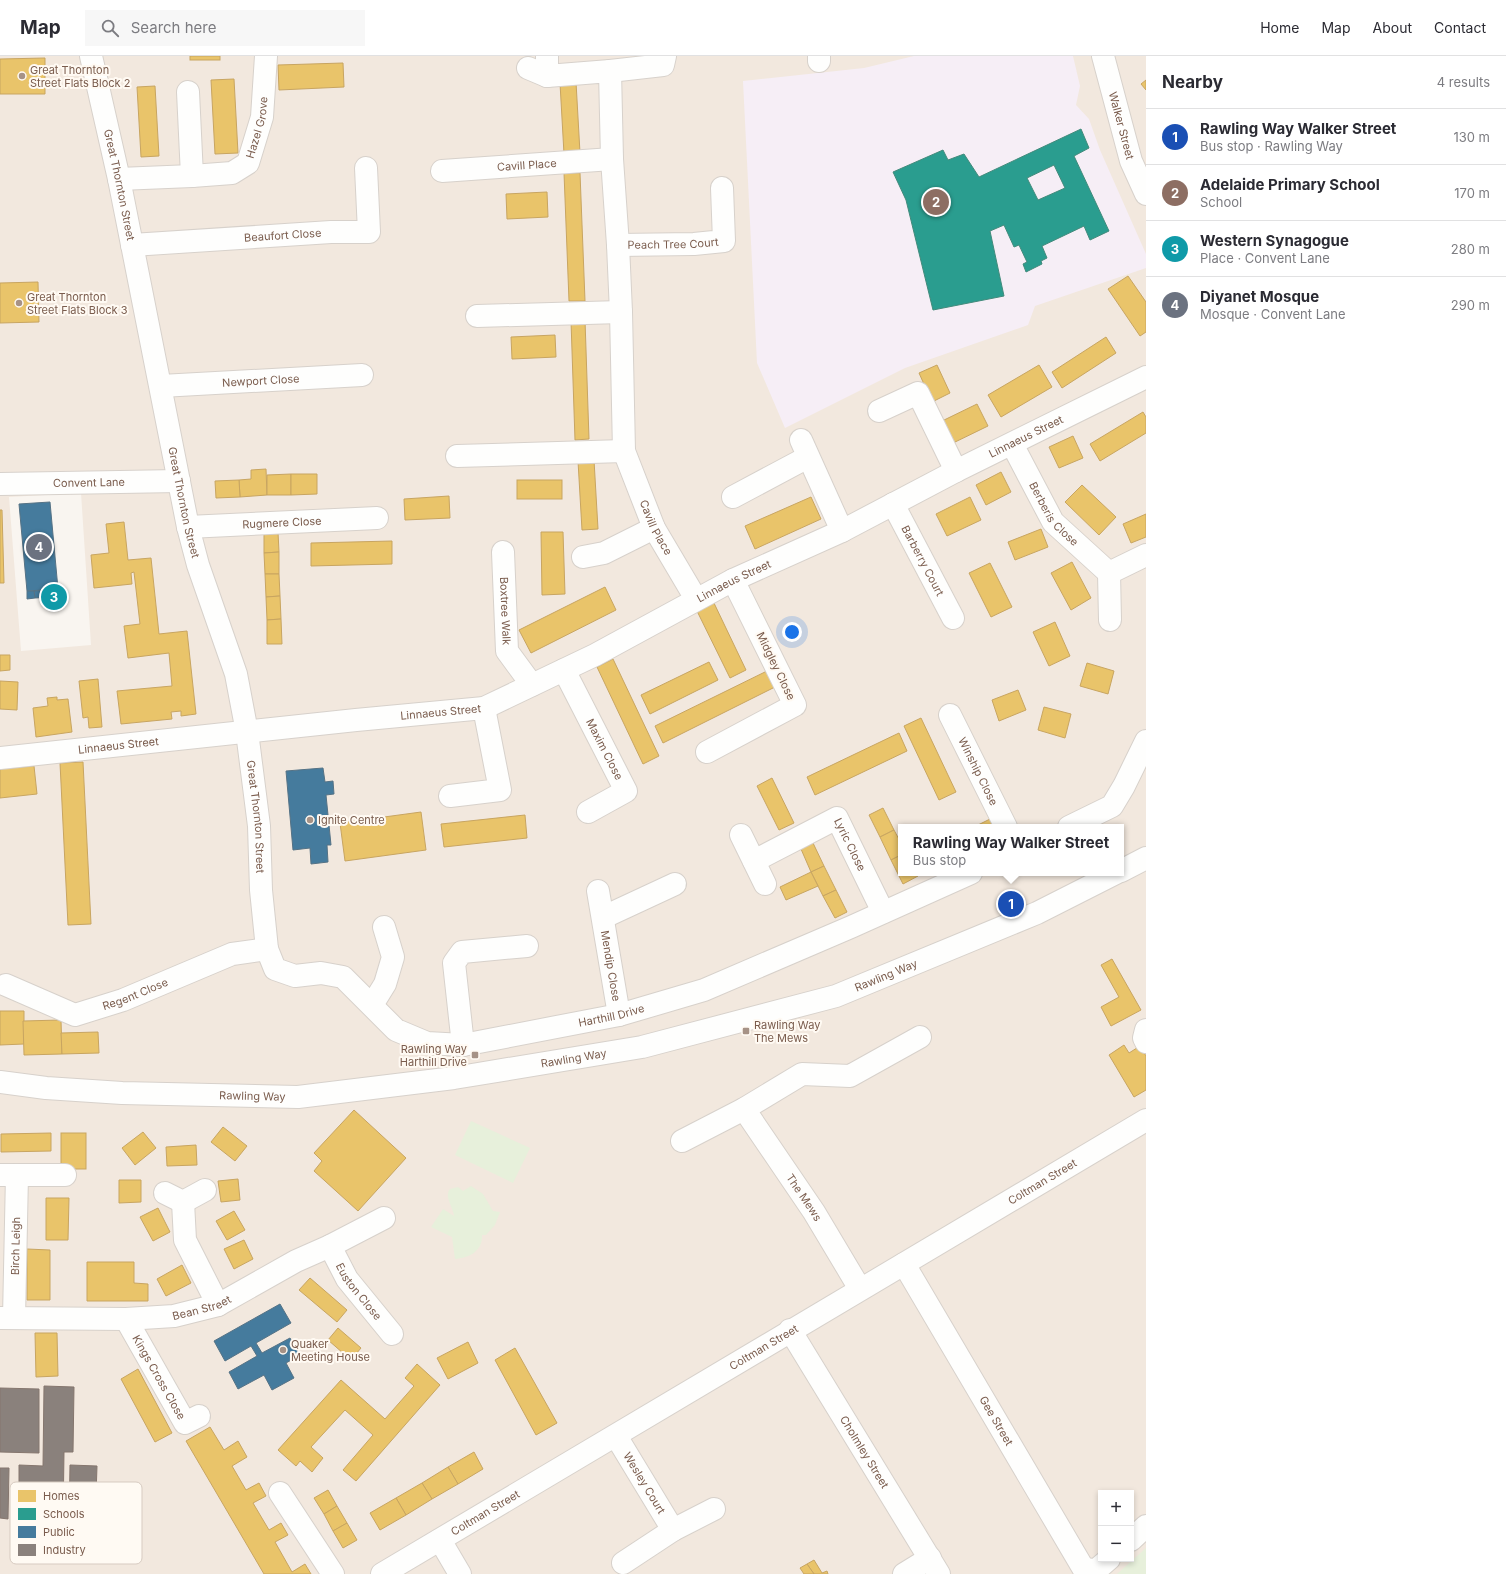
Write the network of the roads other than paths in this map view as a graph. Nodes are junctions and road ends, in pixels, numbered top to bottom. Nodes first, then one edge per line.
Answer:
1 (91, 56) edge
2 (665, 56) edge
3 (1103, 56) edge
4 (262, 59) edge
5 (541, 67) edge
6 (610, 71) junction
7 (188, 92) dead end
8 (1138, 158) edge
9 (612, 160) junction
10 (366, 168) dead end
11 (442, 171) dead end
12 (192, 176) junction
13 (119, 179) junction
14 (722, 188) dead end
15 (1146, 194) edge
16 (132, 245) junction
17 (618, 245) junction
18 (621, 312) junction
19 (477, 316) dead end
20 (362, 375) dead end
21 (1146, 376) edge
22 (160, 386) junction
23 (880, 411) dead end
24 (1012, 444) junction
25 (624, 452) junction
26 (457, 456) dead end
27 (956, 471) junction
28 (179, 481) junction
29 (0, 484) edge
30 (733, 497) dead end
31 (893, 504) junction
32 (377, 518) dead end
33 (188, 527) junction
34 (654, 528) junction
35 (842, 531) junction
36 (503, 552) dead end
37 (1146, 555) edge
38 (583, 557) dead end
39 (1109, 572) junction
40 (733, 580) junction
41 (696, 599) junction
42 (953, 618) dead end
43 (1110, 620) dead end
44 (564, 670) junction
45 (532, 685) junction
46 (484, 708) junction
47 (950, 715) dead end
48 (246, 732) junction
49 (1146, 741) edge
50 (707, 752) dead end
51 (0, 758) edge
52 (450, 796) dead end
53 (588, 812) dead end
54 (1004, 824) edge
55 (1075, 824) edge
56 (740, 835) dead end
57 (1146, 858) edge
58 (754, 861) junction
59 (1124, 869) edge
60 (964, 876) edge
61 (1110, 876) edge
62 (675, 884) dead end
63 (765, 884) dead end
64 (598, 891) dead end
65 (883, 912) junction
66 (604, 917) junction
67 (384, 927) dead end
68 (527, 946) dead end
69 (267, 949) junction
70 (6, 985) dead end
71 (372, 1005) junction
72 (619, 1015) junction
73 (1146, 1030) edge
74 (920, 1037) dead end
75 (1146, 1042) edge
76 (463, 1045) junction
77 (0, 1082) edge
78 (744, 1109) junction
79 (1146, 1120) edge
80 (682, 1141) dead end
81 (8, 1175) edge
82 (65, 1175) dead end
83 (205, 1190) dead end
84 (384, 1218) dead end
85 (330, 1246) junction
86 (904, 1264) junction
87 (860, 1289) junction
88 (218, 1305) junction
89 (7, 1318) edge
90 (126, 1319) junction
91 (790, 1330) junction
92 (392, 1334) dead end
93 (199, 1416) dead end
94 (616, 1436) junction
95 (280, 1492) dead end
96 (714, 1510) dead end
97 (1146, 1526) edge
98 (673, 1530) junction
99 (1134, 1537) edge
100 (440, 1540) junction
101 (623, 1563) dead end
102 (1102, 1565) edge
103 (934, 1566) edge
104 (333, 1574) edge
105 (382, 1574) edge
106 (460, 1574) edge
107 (904, 1574) edge

1 - 13 street, Great Thornton Street
2 - 6 street
3 - 8 street, Walker Street
4 - 12 street, Hazel Grove
5 - 6 street
6 - 9 street, Cavill Place
7 - 12 street
8 - 15 street, Walker Street
9 - 11 street, Cavill Place
9 - 17 street, Cavill Place
10 - 16 street, Beaufort Close
12 - 13 street, Hazel Grove
13 - 16 street, Great Thornton Street
14 - 17 street, Peach Tree Court
16 - 22 street, Great Thornton Street
17 - 18 street, Cavill Place
18 - 19 street
18 - 25 street, Cavill Place
20 - 22 street, Newport Close
21 - 24 street, Linnaeus Street
22 - 28 street, Great Thornton Street
23 - 27 street
24 - 27 street, Linnaeus Street
24 - 39 street, Berberis Close
25 - 26 street
25 - 34 street, Cavill Place
27 - 31 street, Linnaeus Street
28 - 29 street, Convent Lane
28 - 33 street, Great Thornton Street
30 - 35 street
31 - 35 street, Linnaeus Street
31 - 42 street, Barberry Court
32 - 33 street, Rugmere Close
33 - 48 street, Great Thornton Street
34 - 38 street
34 - 41 street, Cavill Place
35 - 40 street, Linnaeus Street
36 - 45 street, Boxtree Walk
37 - 39 street
39 - 43 street
40 - 41 street, Linnaeus Street
40 - 50 street, Midgley Close
41 - 44 street, Linnaeus Street
44 - 45 street, Linnaeus Street
44 - 53 street, Maxim Close
45 - 46 street, Linnaeus Street
46 - 48 street, Linnaeus Street
46 - 52 street
47 - 54 street, Winship Close
48 - 51 street, Linnaeus Street
48 - 69 street, Great Thornton Street
49 - 55 street
56 - 58 street
57 - 59 street
58 - 63 street
58 - 65 street, Lyric Close
60 - 65 street, Harthill Drive
61 - 77 street, Rawling Way
62 - 66 street, Mendip Close
64 - 66 street, Mendip Close
65 - 72 street, Harthill Drive
66 - 72 street, Mendip Close
67 - 71 street
68 - 76 street
69 - 70 street, Regent Close
69 - 71 street, Harthill Drive
71 - 76 street, Harthill Drive
72 - 76 street, Harthill Drive
73 - 75 street
74 - 78 street
78 - 80 street
78 - 87 street, The Mews
79 - 86 street, Coltman Street
81 - 82 street, Birch Leigh
81 - 89 street, Birch Leigh
83 - 88 street
84 - 85 street, Bean Street
85 - 88 street, Bean Street
85 - 92 street, Euston Close
86 - 87 street, Coltman Street
86 - 102 street, Gee Street
87 - 91 street, Coltman Street
88 - 90 street, Bean Street
89 - 90 street, Bean Street
90 - 93 street, Kings Cross Close
91 - 94 street, Coltman Street
91 - 103 street, Cholmley Street
94 - 98 street, Wesley Court
94 - 100 street, Coltman Street
95 - 104 street
96 - 98 street
97 - 99 street
98 - 101 street
100 - 105 street, Coltman Street
100 - 106 street
103 - 107 street

